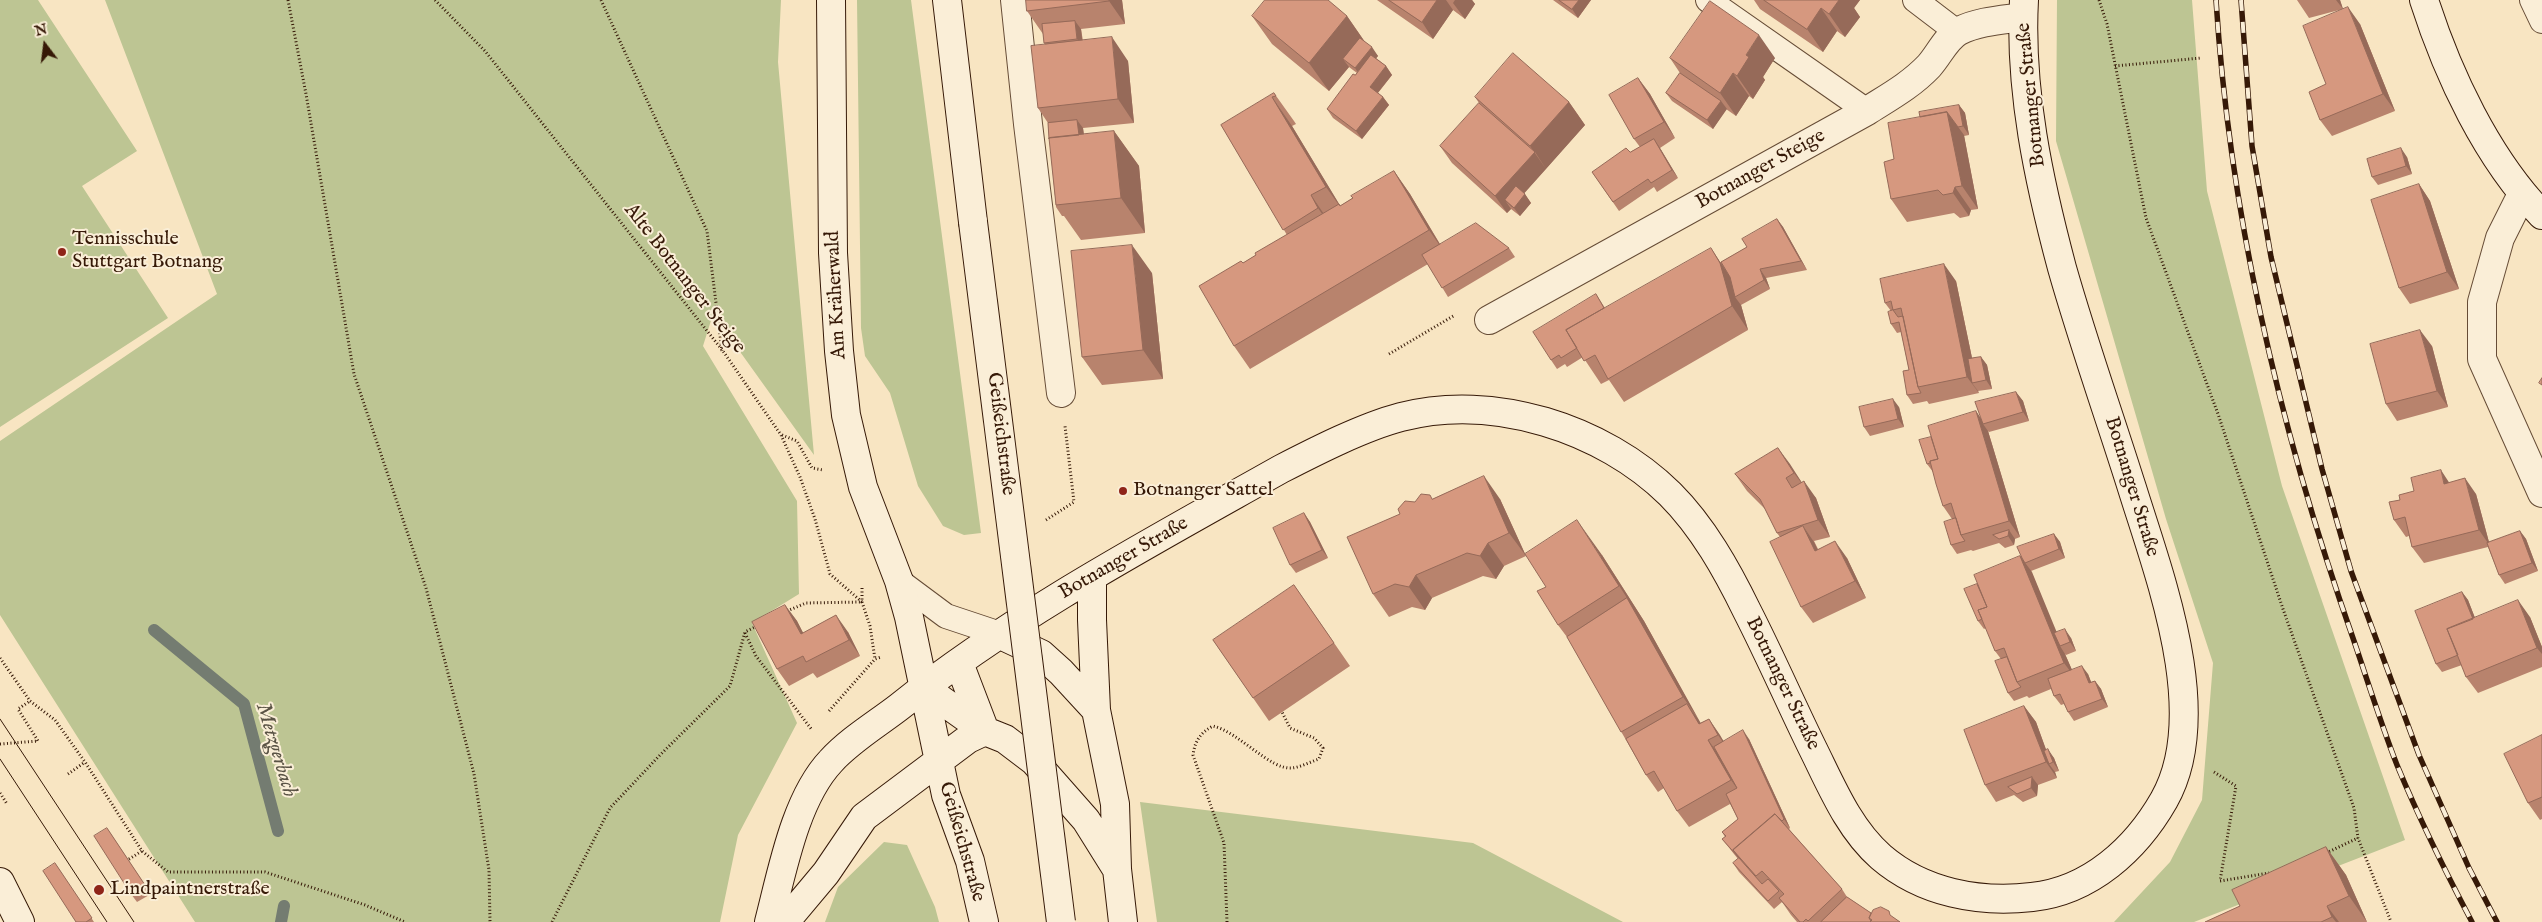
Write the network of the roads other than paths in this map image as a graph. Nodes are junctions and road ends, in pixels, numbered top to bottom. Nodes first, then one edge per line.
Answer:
1 (831, 0) edge
2 (947, 0) edge
3 (1015, 0) edge
4 (1708, 0) edge
5 (1915, 0) edge
6 (2424, 0) edge
7 (2532, 0) edge
8 (2024, 8) edge
9 (2542, 21) edge
10 (1957, 32) junction
11 (1867, 111) junction
12 (2522, 194) junction
13 (2542, 215) edge
14 (1488, 320) dead end
15 (1061, 393) road end
16 (2542, 493) edge
17 (1092, 578) junction
18 (899, 581) junction
19 (1000, 634) junction
20 (959, 663) junction
21 (923, 687) junction
22 (1096, 710) junction
23 (985, 731) junction
24 (939, 761) junction
25 (1117, 869) junction
26 (0, 882) edge
27 (20, 922) edge
28 (769, 922) edge
29 (786, 922) edge
30 (984, 922) edge
31 (1061, 922) edge
32 (1123, 922) edge

1 - 18 main road, Am Kräherwald
2 - 31 main road, Geißeichstraße, bridge
3 - 15 main road
4 - 11 lane
5 - 10 lane
6 - 12 main road
7 - 9 lane
8 - 10 main road, Botnanger Steige
8 - 17 main road, Botnanger Straße
10 - 11 main road, Botnanger Steige
11 - 14 main road, Botnanger Steige
12 - 13 main road
12 - 16 main road
17 - 19 main road, Botnanger Straße
17 - 22 main road
18 - 19 lane
18 - 21 main road, Geißeichstraße
19 - 20 main road, Botnanger Straße
19 - 22 main road
20 - 21 main road, Botnanger Straße
20 - 23 main road
21 - 23 main road
21 - 24 main road, Geißeichstraße
21 - 28 main road, Botnanger Straße
22 - 25 main road
23 - 24 main road, Geißeichstraße
23 - 25 main road
24 - 29 main road, Geißeichstraße
24 - 30 main road, Geißeichstraße
25 - 32 main road
26 - 27 main road

